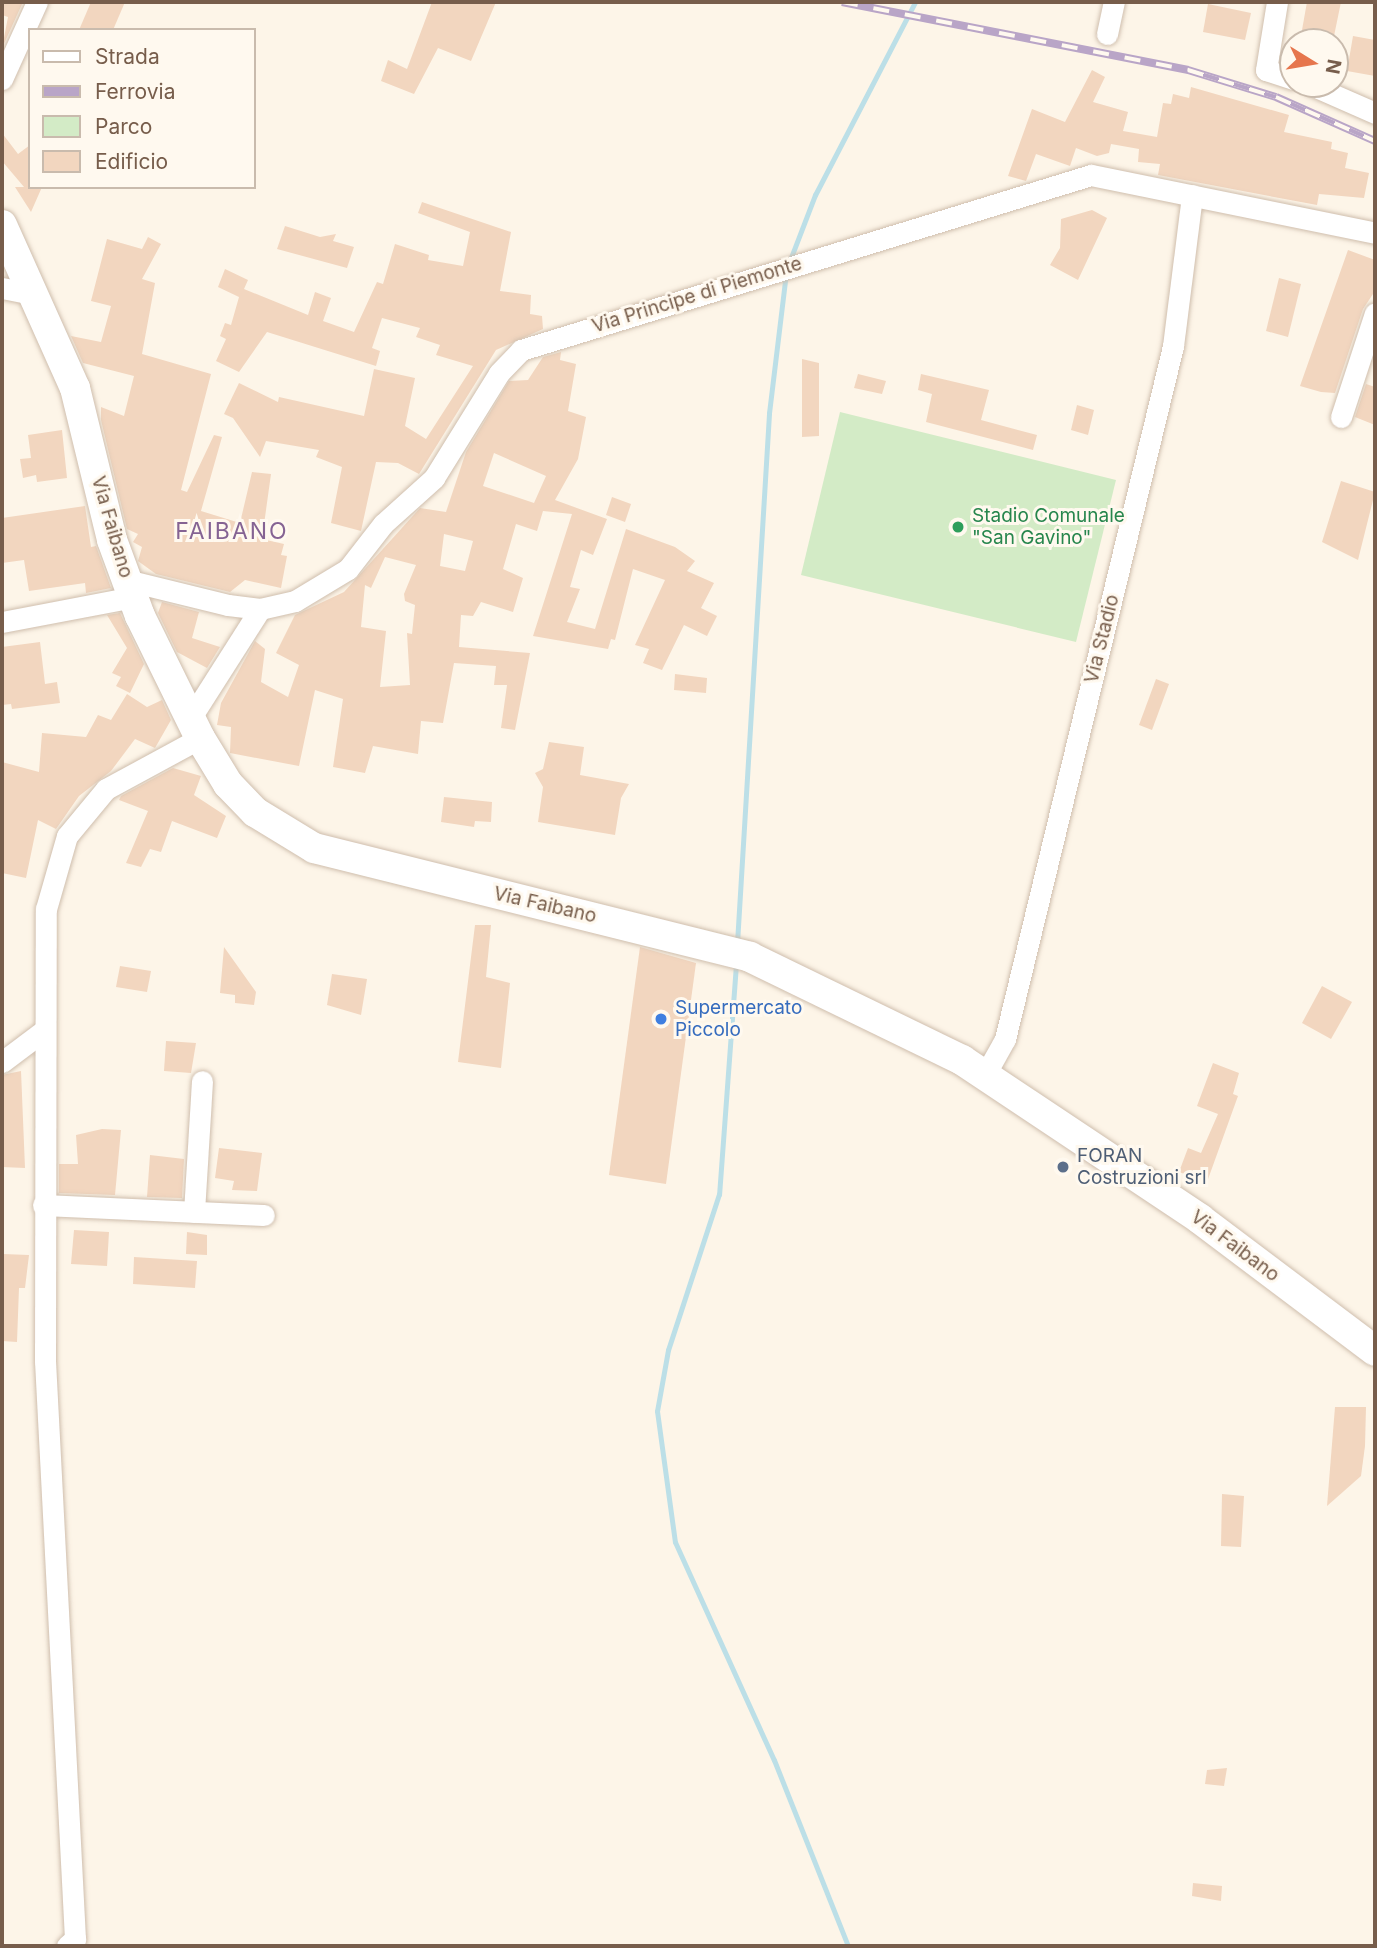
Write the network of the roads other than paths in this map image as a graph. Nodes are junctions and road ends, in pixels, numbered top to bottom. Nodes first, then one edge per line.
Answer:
1 (37, 2) edge
2 (1114, 2) edge
3 (1277, 2) edge
4 (1107, 34) dead end
5 (1279, 74) edge
6 (2, 79) edge
7 (1340, 98) edge
8 (1375, 113) edge
9 (1192, 195) junction
10 (2, 225) edge
11 (1375, 233) edge
12 (2, 288) edge
13 (33, 294) junction
14 (1375, 313) edge
15 (1340, 416) dead end
16 (129, 588) junction
17 (260, 609) junction
18 (2, 622) edge
19 (195, 728) junction
20 (42, 1032) junction
21 (2, 1062) edge
22 (985, 1075) junction
23 (202, 1081) dead end
24 (43, 1205) junction
25 (194, 1212) junction
26 (264, 1215) dead end
27 (1375, 1351) edge
28 (67, 1946) edge

1 - 6 street
2 - 4 street
3 - 5 street
7 - 8 street
9 - 11 street, Via Principe di Piemonte
9 - 17 street, Via Principe di Piemonte
9 - 22 street, Via Stadio
10 - 13 street, Via Faibano
12 - 13 street
13 - 16 street, Via Faibano
14 - 15 street
16 - 17 street, Via Principe di Piemonte
16 - 18 street
16 - 19 street, Via Faibano
17 - 19 street
19 - 20 street
19 - 22 street, Via Faibano
20 - 21 street
20 - 24 street
22 - 27 street, Via Faibano
23 - 25 street
24 - 25 street
24 - 28 street
25 - 26 street

